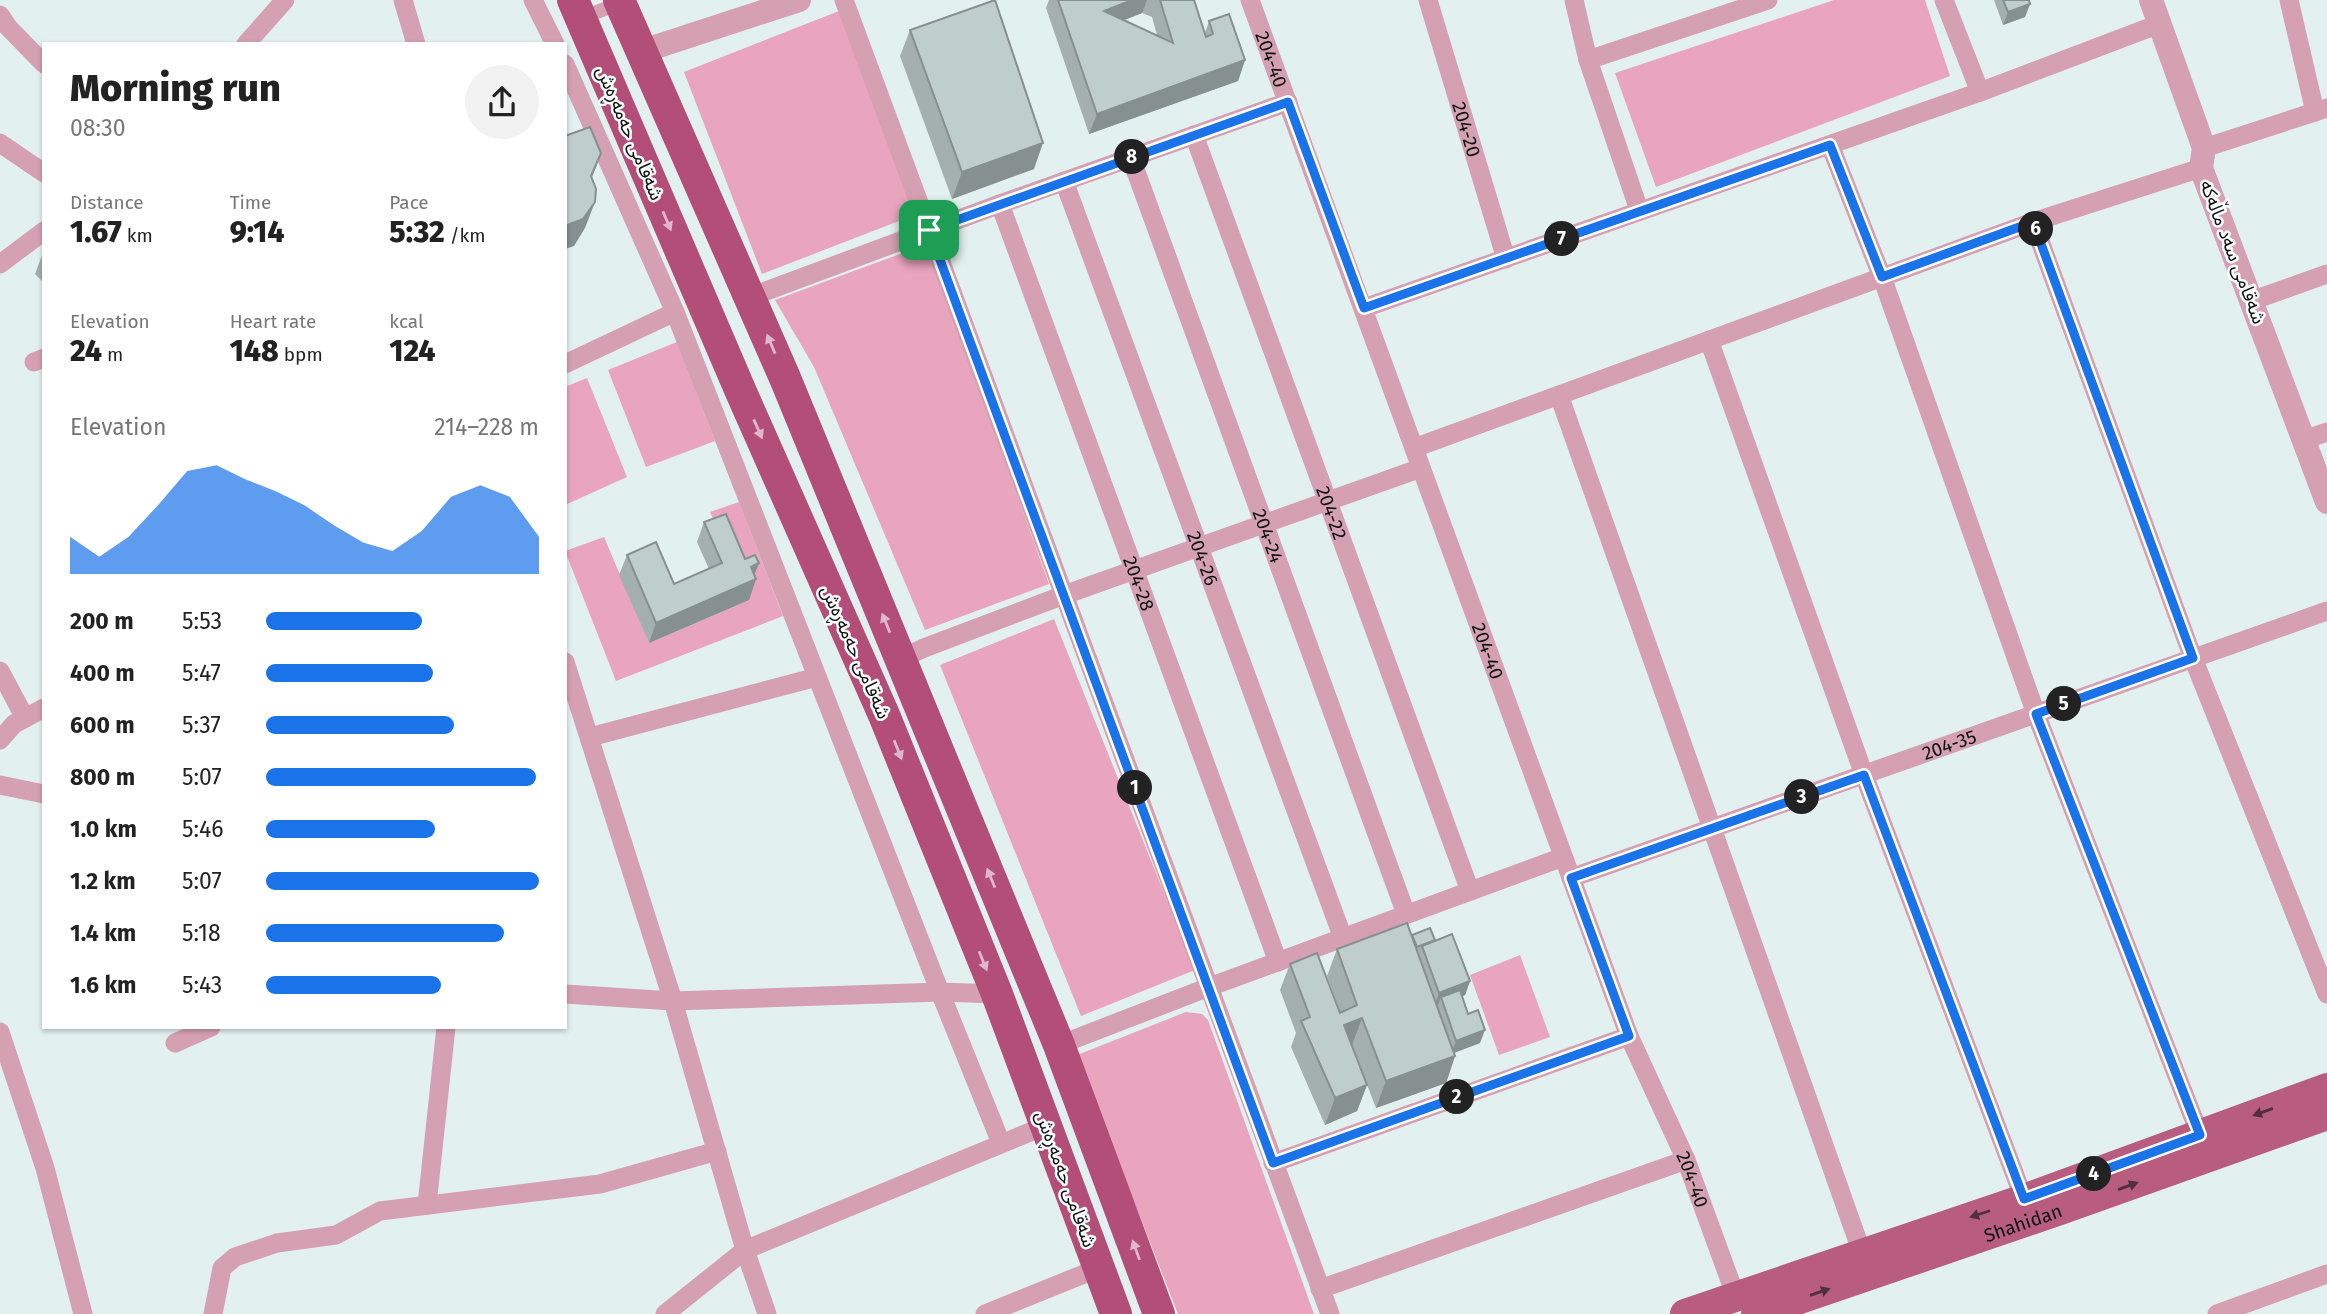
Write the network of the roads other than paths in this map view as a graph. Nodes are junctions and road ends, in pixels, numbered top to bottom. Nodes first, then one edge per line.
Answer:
1 (285, 0) edge
2 (403, 0) edge
3 (533, 0) edge
4 (619, 0) edge
5 (799, 0) edge
6 (844, 0) edge
7 (1250, 0) edge
8 (1428, 0) edge
9 (1574, 0) edge
10 (1768, 0) edge
11 (1944, 0) edge
12 (2289, 0) edge
13 (629, 1) edge
14 (2156, 7) edge
15 (571, 11) edge
16 (3, 25) edge
17 (248, 42) edge
18 (415, 42) edge
19 (554, 42) edge
20 (643, 51) junction
21 (1588, 60) junction
22 (42, 62) edge
23 (577, 74) edge
24 (1980, 92) junction
25 (1288, 102) junction
26 (2321, 110) edge
27 (1194, 135) junction
28 (0, 143) edge
29 (1830, 145) junction
30 (1130, 158) junction
31 (2203, 158) junction
32 (42, 172) edge
33 (1064, 181) junction
34 (1000, 204) junction
35 (1639, 210) junction
36 (2033, 222) junction
37 (929, 230) junction
38 (42, 232) edge
39 (1506, 259) junction
40 (0, 264) edge
41 (2327, 274) edge
42 (1882, 277) junction
43 (751, 299) junction
44 (2251, 301) junction
45 (1364, 308) junction
46 (675, 312) junction
47 (1709, 340) junction
48 (567, 363) edge
49 (785, 378) junction
50 (741, 392) junction
51 (1559, 395) junction
52 (2315, 436) edge
53 (1414, 448) junction
54 (1421, 468) junction
55 (1328, 502) junction
56 (2327, 502) edge
57 (1264, 524) junction
58 (1200, 547) junction
59 (1135, 570) junction
60 (1064, 595) junction
61 (2327, 611) edge
62 (2193, 658) junction
63 (900, 659) junction
64 (0, 671) edge
65 (567, 674) edge
66 (817, 677) junction
67 (571, 698) edge
68 (42, 709) edge
69 (2036, 714) junction
70 (25, 718) junction
71 (590, 737) junction
72 (0, 740) edge
73 (1864, 775) junction
74 (0, 785) edge
75 (42, 794) edge
76 (1711, 829) junction
77 (1563, 857) junction
78 (1571, 878) junction
79 (1469, 891) junction
80 (1406, 914) junction
81 (1343, 937) junction
82 (1278, 962) junction
83 (1209, 987) junction
84 (940, 992) junction
85 (567, 994) edge
86 (997, 994) junction
87 (2327, 994) edge
88 (673, 1001) junction
89 (206, 1029) edge
90 (446, 1029) edge
91 (0, 1032) edge
92 (1629, 1036) junction
93 (175, 1043) dead end
94 (1059, 1045) junction
95 (2327, 1088) edge
96 (2327, 1115) edge
97 (1047, 1125) junction
98 (2200, 1135) junction
99 (1002, 1143) junction
100 (716, 1151) junction
101 (1686, 1160) junction
102 (1273, 1163) junction
103 (2024, 1199) junction
104 (427, 1205) junction
105 (745, 1250) junction
106 (1862, 1253) junction
107 (1099, 1268) junction
108 (2327, 1274) edge
109 (1320, 1289) junction
110 (1746, 1306) edge
111 (83, 1314) edge
112 (213, 1314) edge
113 (665, 1314) edge
114 (767, 1314) edge
115 (985, 1314) edge
116 (1116, 1314) edge
117 (1159, 1314) edge
118 (1330, 1314) edge
119 (1685, 1314) edge
120 (2217, 1314) edge

1 - 17 street
2 - 18 street
3 - 19 street
4 - 20 highway, شەقامی حەمەڕەش
5 - 20 street
6 - 37 street
7 - 25 street, 204-40
8 - 39 street, 204-20
9 - 21 street
10 - 21 street
11 - 24 street
12 - 26 street
13 - 15 street
14 - 24 street
14 - 31 street, شەقامی سەد ماڵەکە
15 - 23 highway, شەقامی حەمەڕەش
16 - 22 street
20 - 43 highway, شەقامی حەمەڕەش
21 - 35 street
23 - 46 street
23 -> 50 highway, شەقامی حەمەڕەش
24 - 29 street
25 - 27 street
25 - 45 street, 204-40
26 - 31 street
27 - 30 street
27 - 55 street, 204-22
28 - 32 street
29 - 35 street
29 - 42 street
30 - 33 street
30 - 57 street, 204-24
31 - 36 street
31 - 44 street, شەقامی سەد ماڵەکە
33 - 34 street
33 - 58 street, 204-26
34 - 37 street
34 - 59 street, 204-28
35 - 39 street
36 - 42 street
36 - 62 street
37 - 43 street
37 - 60 street
38 - 40 street
39 - 45 street
41 - 44 street
42 - 47 street
42 - 69 street
49 -> 43 highway, شەقامی حەمەڕەش
44 - 52 street, شەقامی سەد ماڵەکە
45 - 53 street, 204-40
46 - 48 street
46 - 66 street
47 - 51 street
47 - 73 street
49 - 50 highway
63 -> 49 highway, شەقامی حەمەڕەش
50 -> 86 highway, شەقامی حەمەڕەش
51 - 53 street
51 - 76 street
52 - 56 street, شەقامی سەد ماڵەکە
53 - 54 street, 204-40
54 - 55 street
54 - 77 street, 204-40
55 - 57 street
55 - 79 street, 204-22
57 - 58 street
57 - 80 street, 204-24
58 - 59 street
58 - 81 street, 204-26
59 - 60 street
59 - 82 street, 204-28
60 - 63 street
60 - 83 street
61 - 62 street, 204-35
62 - 69 street, 204-35
62 - 87 street
94 -> 63 highway, شەقامی حەمەڕەش
64 - 70 street
65 - 67 street
66 - 71 street
66 - 84 street
67 - 71 street
68 - 70 street
69 - 73 street, 204-35
69 - 98 street
70 - 72 street
71 - 88 street
73 - 76 street, 204-35
73 - 103 street
74 - 75 street
76 - 78 street, 204-35
76 - 106 street
77 - 78 street, 204-40
77 - 79 street
78 - 92 street, 204-40
79 - 80 street
80 - 81 street
81 - 82 street
82 - 83 street
83 - 94 street
83 - 102 street
84 - 86 street
84 - 88 street
84 - 99 street
85 - 88 street
86 - 97 highway, شەقامی حەمەڕەش
88 - 100 street
89 - 93 street
90 - 104 street
91 - 111 street
92 - 101 street, 204-40
92 - 102 street
117 -> 94 highway, شەقامی حەمەڕەش
95 -> 98 main road
110 -> 96 main road, Shahidan
97 - 99 street
97 - 107 highway, شەقامی حەمەڕەش
98 - 103 main road
99 - 105 street
100 - 104 street
100 - 105 street
101 - 109 street
101 - 110 street, 204-40
102 - 109 street
103 -> 106 main road
104 - 112 street
105 - 113 street
105 - 114 street
106 - 110 main road
107 - 115 street
107 - 116 highway, شەقامی حەمەڕەش
108 - 120 street
109 - 118 street
110 - 119 main road

